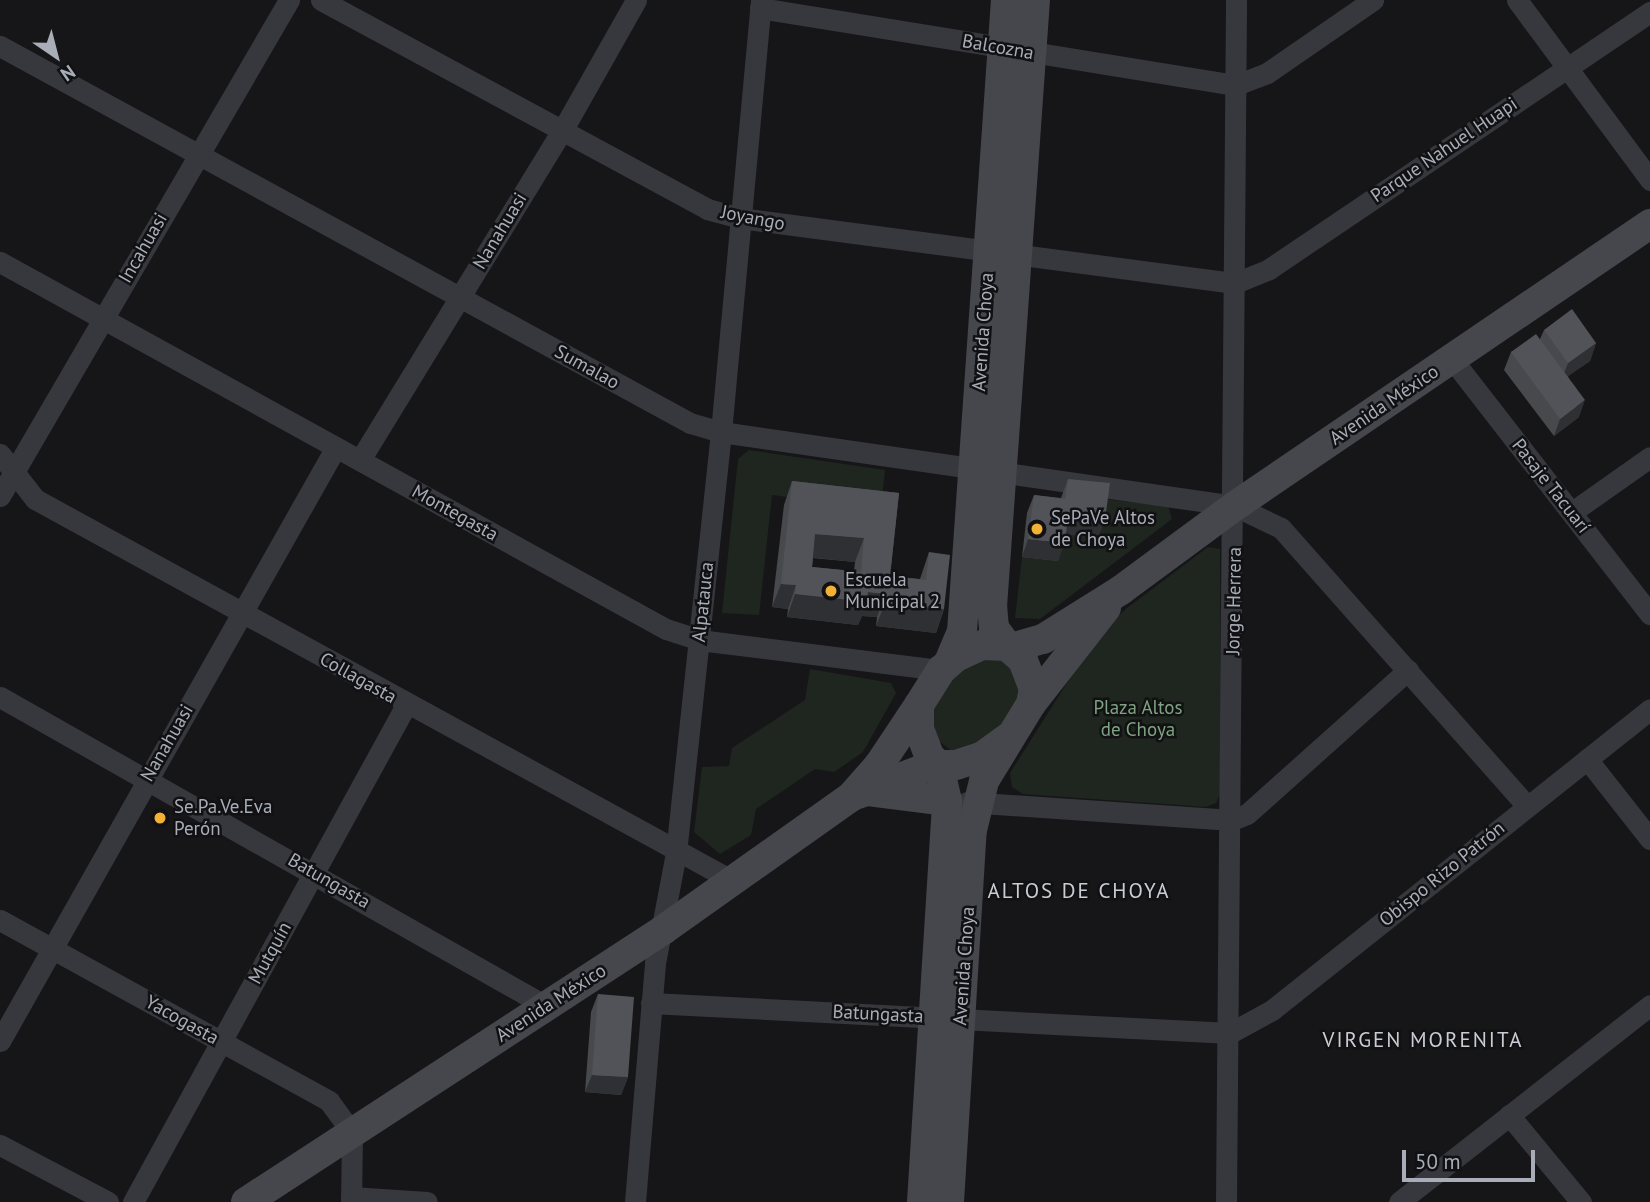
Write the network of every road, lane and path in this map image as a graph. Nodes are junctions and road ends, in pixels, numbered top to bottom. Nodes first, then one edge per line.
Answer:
1 (289, 0) edge
2 (321, 0) edge
3 (636, 0) edge
4 (1006, 0) edge
5 (1035, 0) edge
6 (1236, 0) edge
7 (1373, 0) edge
8 (1517, 0) edge
9 (760, 4) edge
10 (1650, 12) edge
11 (0, 47) edge
12 (1017, 50) junction
13 (1567, 66) junction
14 (1236, 85) junction
15 (562, 131) junction
16 (198, 155) junction
17 (1650, 180) edge
18 (740, 218) junction
19 (1650, 224) edge
20 (1002, 254) junction
21 (0, 262) edge
22 (1235, 283) junction
23 (460, 297) junction
24 (102, 318) junction
25 (1452, 359) junction
26 (720, 432) junction
27 (336, 447) junction
28 (1650, 457) edge
29 (360, 460) junction
30 (6, 463) edge
31 (987, 469) junction
32 (0, 496) edge
33 (1235, 506) junction
34 (1572, 512) junction
35 (1122, 590) junction
36 (241, 614) junction
37 (1650, 614) edge
38 (699, 640) junction
39 (1009, 647) junction
40 (945, 666) junction
41 (1408, 670) junction
42 (0, 697) edge
43 (1031, 704) junction
44 (406, 705) junction
45 (919, 705) junction
46 (1650, 709) edge
47 (1009, 737) junction
48 (1587, 759) junction
49 (937, 765) junction
50 (146, 779) junction
51 (857, 794) junction
52 (947, 801) junction
53 (978, 803) junction
54 (1527, 806) junction
55 (1232, 820) junction
56 (1650, 838) edge
57 (676, 853) junction
58 (314, 872) junction
59 (733, 881) junction
60 (0, 920) edge
61 (663, 930) junction
62 (51, 948) junction
63 (651, 1003) junction
64 (1650, 1004) edge
65 (546, 1006) junction
66 (947, 1018) junction
67 (1230, 1033) junction
68 (0, 1041) edge
69 (221, 1041) junction
70 (1509, 1115) junction
71 (352, 1133) junction
72 (0, 1145) edge
73 (351, 1200) edge
74 (108, 1202) edge
75 (133, 1202) edge
76 (246, 1202) edge
77 (427, 1202) edge
78 (635, 1202) edge
79 (922, 1202) edge
80 (949, 1202) edge
81 (1226, 1202) edge
82 (1399, 1202) edge
83 (1581, 1202) edge

1 - 16 street, Incahuasi
2 - 15 street, Joyango
3 - 15 street, Nanahuasi
4 - 12 main road, Avenida Choya
5 - 12 main road, Avenida Choya
6 - 14 street, Jorge Herrera
7 - 14 street
8 - 13 street
9 - 12 street, Balcozna
9 - 18 street, Alpatauca
10 - 13 street, Parque Nahuel Huapi
11 - 16 street, Sumalao
12 - 14 street, Balcozna
12 - 20 main road, Avenida Choya
13 - 17 street
13 - 22 street, Parque Nahuel Huapi
14 - 22 street, Jorge Herrera
15 - 18 street, Joyango
15 - 23 street, Nanahuasi
16 - 23 street, Sumalao
16 - 24 street, Incahuasi
18 - 20 street, Joyango
18 - 26 street, Alpatauca
19 - 25 main road, Avenida México
20 - 22 street, Joyango
20 - 31 main road, Avenida Choya
21 - 24 street, Montegasta
22 - 33 street, Jorge Herrera
23 - 26 street, Sumalao
23 - 29 street, Nanahuasi
24 - 27 street, Montegasta
24 - 30 street, Incahuasi
25 - 33 main road, Avenida México
25 - 34 street, Pasaje Tacuarí
26 - 31 street, Sumalao
26 - 38 street, Alpatauca
27 - 29 street, Montegasta
27 - 36 street, Nanahuasi
28 - 34 street
29 - 38 street, Montegasta
30 - 32 street, Incahuasi
30 - 36 street, Collagasta
31 - 33 street, Sumalao
31 - 39 main road, Avenida Choya
31 - 40 main road, Avenida Choya
33 - 35 main road, Avenida México
33 - 41 street, Sumalao
33 - 55 street, Jorge Herrera
34 - 37 street, Pasaje Tacuarí
35 - 39 main road, Avenida México
35 - 43 main road, Avenida México
36 - 44 street, Collagasta
36 - 50 street, Nanahuasi
38 - 40 street, Montegasta
38 - 57 street, Alpatauca
39 - 40 main road
39 - 43 main road
40 - 45 main road
41 - 54 street, Sumalao
41 - 55 street
42 - 50 street, Batungasta
43 - 47 main road
44 - 57 street, Collagasta
44 - 58 street, Mutquín
45 - 49 main road
45 - 51 main road, Avenida México
46 - 48 street, Obispo Rizo Patrón
47 - 49 main road
47 - 53 main road, Avenida Choya
48 - 54 street, Obispo Rizo Patrón
48 - 56 street
49 - 51 main road, Avenida México
49 - 52 main road, Avenida Choya
50 - 58 street, Batungasta
50 - 62 street, Nanahuasi
51 - 52 main road
51 - 59 main road, Avenida México
52 - 53 street
52 - 66 main road, Avenida Choya
53 - 55 street
53 - 66 main road, Avenida Choya
54 - 67 street, Obispo Rizo Patrón
55 - 67 street, Jorge Herrera
57 - 59 street, Collagasta
57 - 61 street, Alpatauca
58 - 65 street, Batungasta
58 - 69 street, Mutquín
59 - 61 main road, Avenida México
60 - 62 street, Yacogasta
61 - 63 street, Alpatauca
61 - 65 main road, Avenida México
62 - 68 street, Nanahuasi
62 - 69 street, Yacogasta
63 - 66 street, Batungasta
63 - 78 street, Alpatauca
64 - 70 street
65 - 71 main road, Avenida México
66 - 67 street, Batungasta
66 - 79 main road, Avenida Choya
66 - 80 main road, Avenida Choya
67 - 81 street, Jorge Herrera
69 - 71 street, Yacogasta
69 - 75 street, Mutquín
70 - 82 street
70 - 83 street
71 - 73 street
71 - 76 main road, Avenida México
72 - 74 street
73 - 77 street

